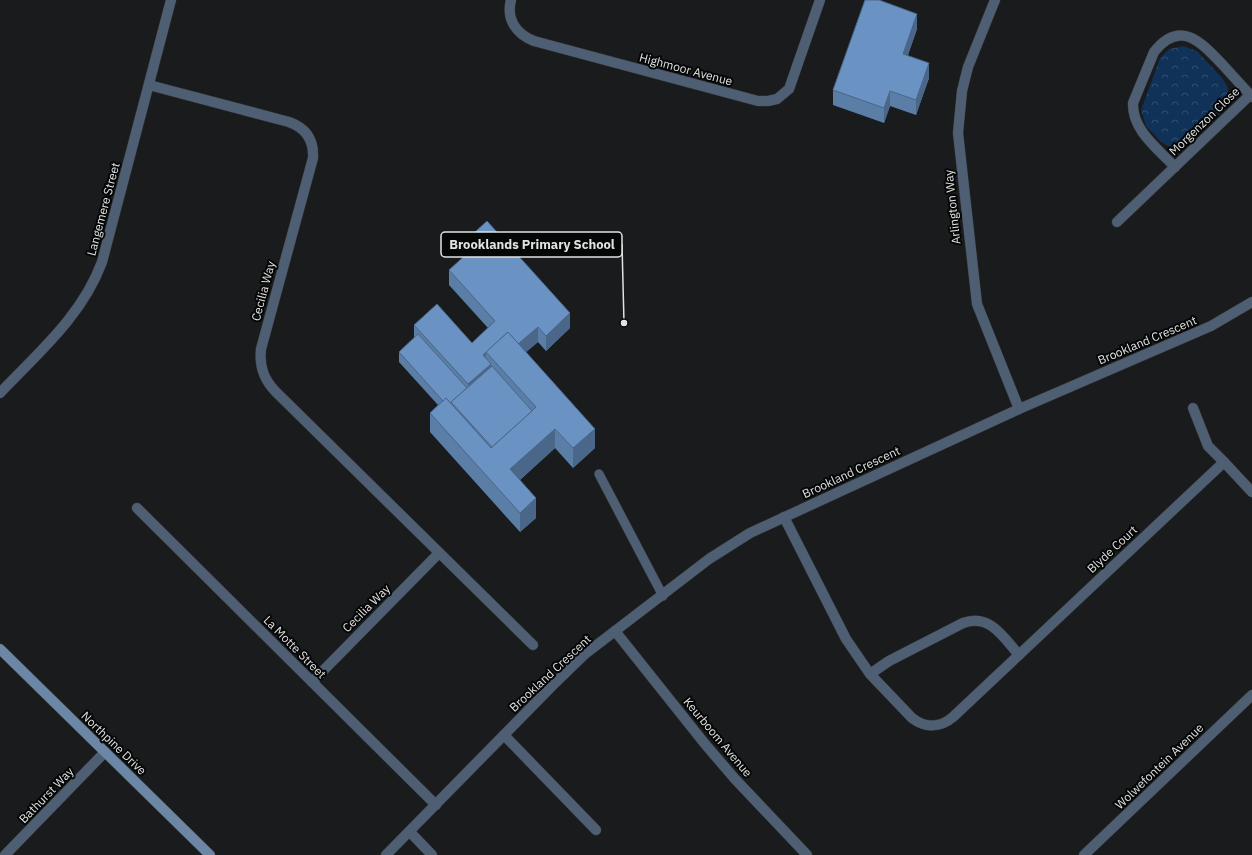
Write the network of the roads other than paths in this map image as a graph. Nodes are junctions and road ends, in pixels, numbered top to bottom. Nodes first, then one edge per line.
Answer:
1 (171, 0) edge
2 (511, 0) edge
3 (820, 0) edge
4 (995, 0) edge
5 (149, 85) junction
6 (1251, 96) edge
7 (1175, 167) junction
8 (1117, 222) dead end
9 (1252, 302) edge
10 (0, 393) edge
11 (1193, 408) dead end
12 (1019, 409) junction
13 (1224, 462) junction
14 (599, 474) dead end
15 (1252, 492) edge
16 (137, 508) dead end
17 (784, 517) junction
18 (439, 553) junction
19 (663, 596) junction
20 (615, 631) junction
21 (533, 645) dead end
22 (0, 649) edge
23 (1019, 655) junction
24 (870, 674) junction
25 (312, 682) junction
26 (1252, 695) edge
27 (504, 735) junction
28 (105, 752) junction
29 (436, 805) junction
30 (596, 830) dead end
31 (410, 832) junction
32 (5, 855) edge
33 (210, 855) edge
34 (386, 855) edge
35 (432, 855) edge
36 (806, 855) edge
37 (1084, 855) edge

1 - 5 street, Langemere Street
2 - 3 street, Highmoor Avenue
4 - 12 street, Arlington Way
5 - 10 street, Langemere Street
5 - 18 street, Cecilia Way
6 - 7 street, Morgenzon Close
6 - 7 street, Morgenzon Close
7 - 8 street, Morgenzon Close
9 - 12 street, Brookland Crescent
11 - 13 street
12 - 17 street, Brookland Crescent
13 - 15 street
13 - 23 street, Blyde Court
14 - 19 lane
16 - 25 street, La Motte Street
17 - 19 street, Brookland Crescent
17 - 24 street, Blyde Court
18 - 21 street, Cecilia Way
18 - 25 street, Cecilia Way
19 - 20 street, Brookland Crescent
20 - 27 street, Brookland Crescent
20 - 36 street, Keurboom Avenue
22 - 28 street, Northpine Drive
23 - 24 street
23 - 24 street, Blyde Court
25 - 29 street, La Motte Street
26 - 37 street, Wolwefontein Avenue
27 - 29 street, Brookland Crescent
27 - 30 street
28 - 32 street, Bathurst Way
28 - 33 street, Northpine Drive
29 - 31 street, Brookland Crescent
31 - 34 street, Brookland Crescent
31 - 35 street

